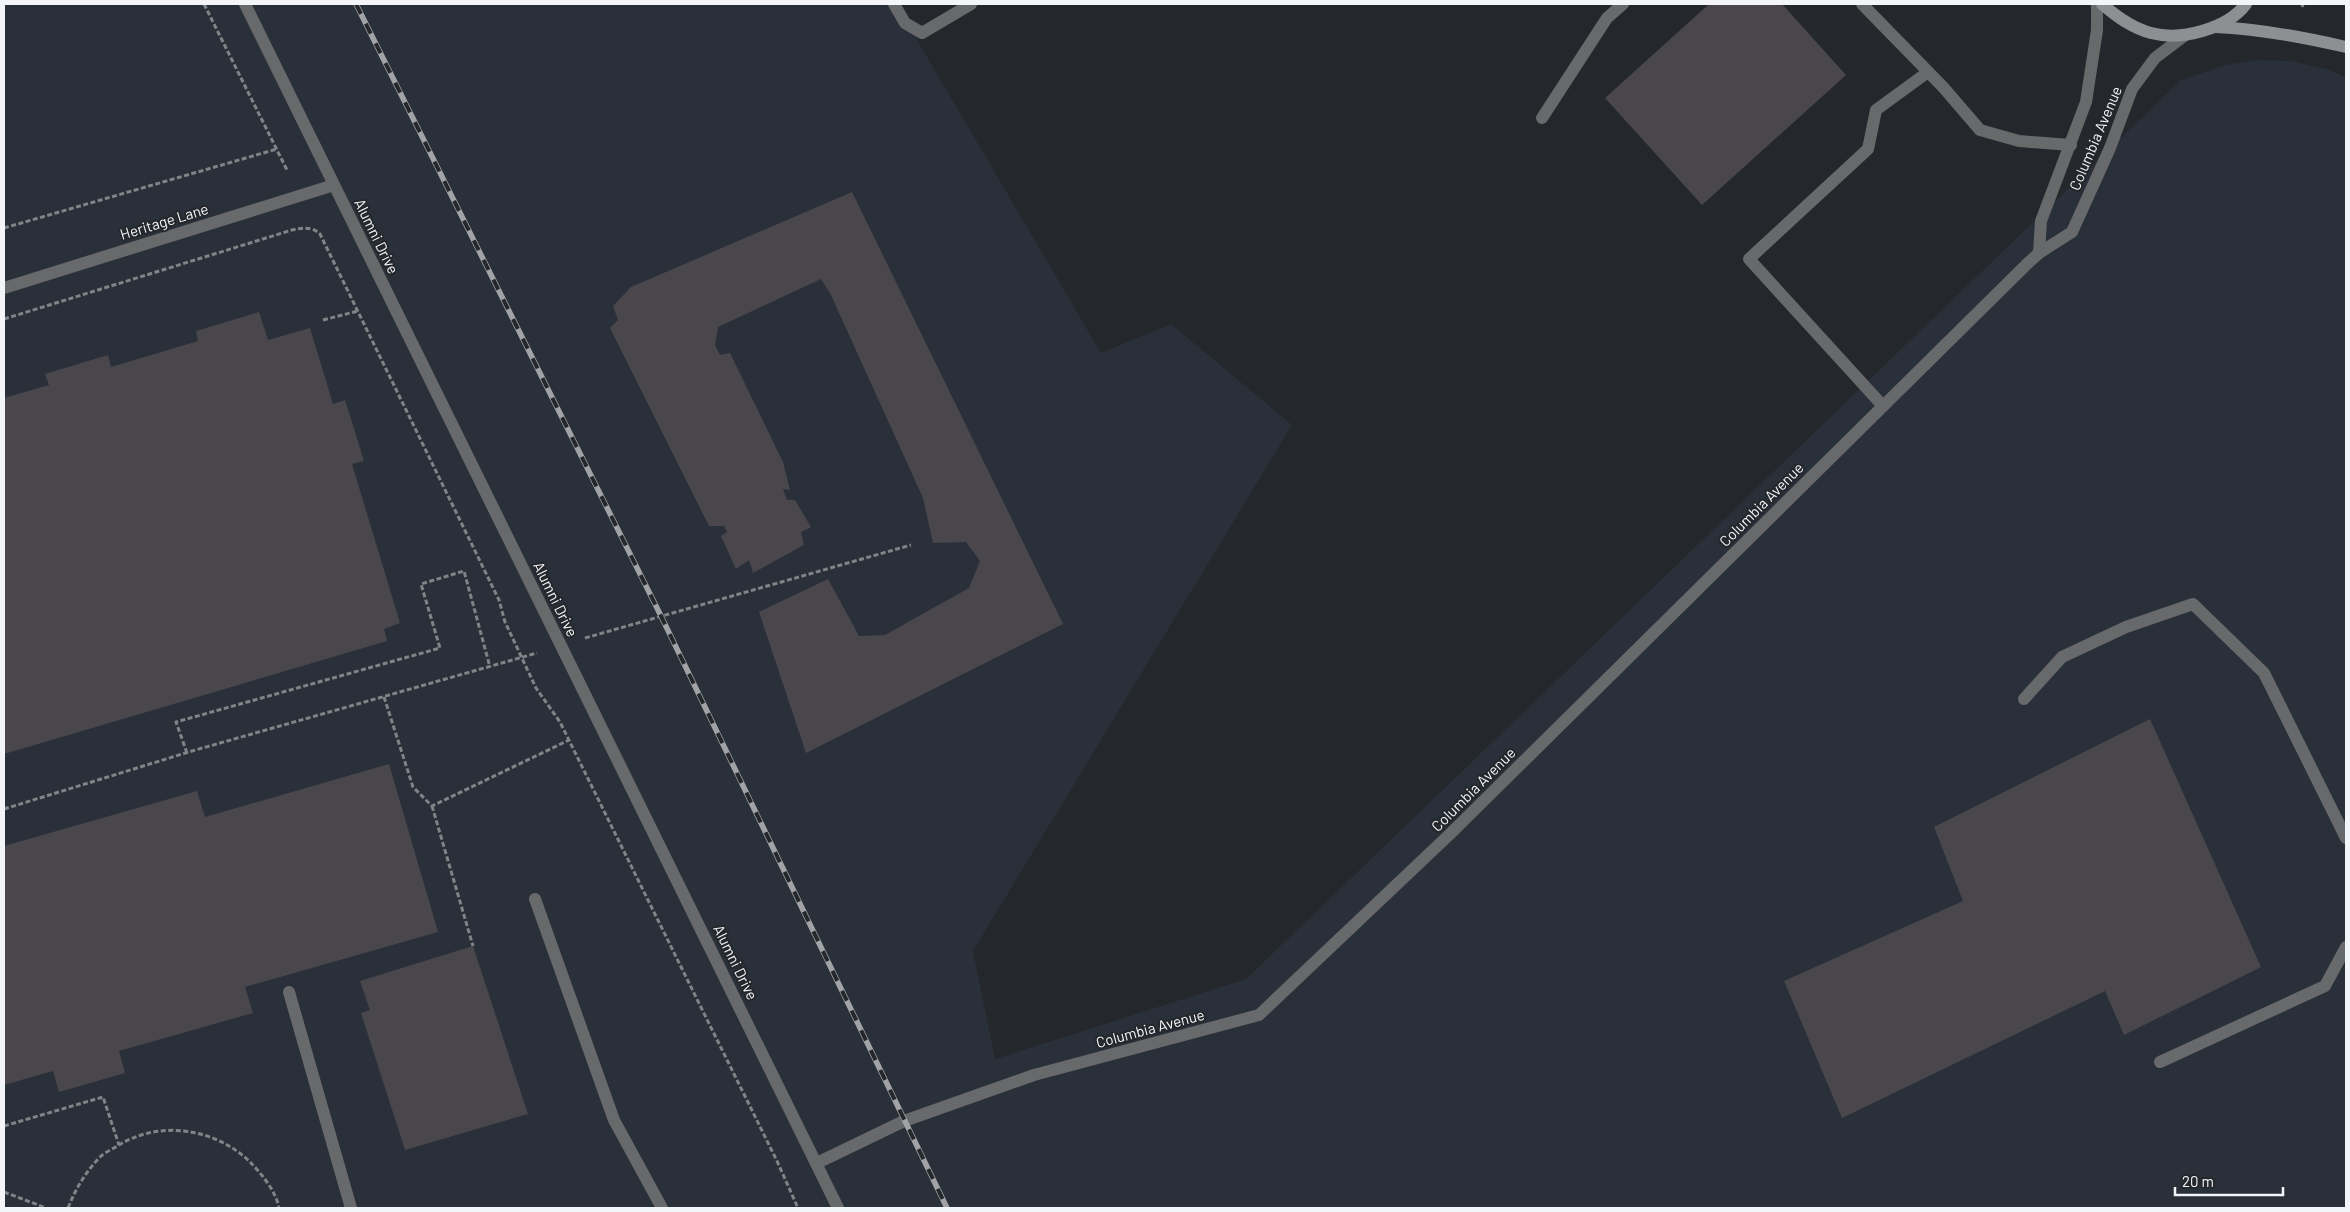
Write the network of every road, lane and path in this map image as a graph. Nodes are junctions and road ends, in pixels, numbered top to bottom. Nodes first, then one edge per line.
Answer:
1 (204, 4) edge
2 (245, 4) edge
3 (894, 4) edge
4 (971, 4) edge
5 (1623, 4) edge
6 (1862, 4) edge
7 (2097, 4) edge
8 (2102, 4) edge
9 (2246, 4) edge
10 (2215, 27) junction
11 (2184, 36) junction
12 (2346, 47) edge
13 (1928, 72) junction
14 (1542, 118) dead end
15 (2071, 145) junction
16 (277, 149) junction
17 (286, 170) dead end
18 (334, 185) junction
19 (4, 228) edge
20 (2039, 254) junction
21 (4, 288) edge
22 (358, 311) junction
23 (4, 319) edge
24 (323, 320) dead end
25 (1883, 406) junction
26 (912, 545) dead end
27 (580, 640) dead end
28 (537, 654) dead end
29 (522, 658) junction
30 (490, 667) junction
31 (384, 697) junction
32 (2024, 698) dead end
33 (569, 740) junction
34 (187, 753) junction
35 (432, 806) junction
36 (4, 809) edge
37 (2346, 838) edge
38 (535, 899) dead end
39 (473, 946) dead end
40 (2346, 947) edge
41 (290, 992) dead end
42 (2160, 1062) dead end
43 (767, 1121) dead end
44 (758, 1123) junction
45 (4, 1126) edge
46 (119, 1145) junction
47 (817, 1163) junction
48 (4, 1192) edge
49 (46, 1208) edge
50 (68, 1208) edge
51 (279, 1208) edge
52 (351, 1208) edge
53 (662, 1208) edge
54 (798, 1208) edge
55 (838, 1208) edge

1 - 16 path
2 - 18 street, Alumni Drive
3 - 4 street
5 - 14 street
6 - 13 street
7 - 15 street, Columbia Avenue
8 - 11 street
9 - 10 street
10 - 11 street
10 - 12 street
11 - 20 street, Columbia Avenue
13 - 15 street
13 - 25 street
15 - 20 street, Columbia Avenue
16 - 17 path
16 - 19 path
18 - 21 street, Heritage Lane
18 - 47 street, Alumni Drive
20 - 25 street, Columbia Avenue
22 - 23 path
22 - 24 path
22 - 29 path
25 - 47 street, Columbia Avenue
26 - 27 path
28 - 29 path
29 - 30 path
29 - 33 path
30 - 31 path
30 - 34 path
31 - 34 path
31 - 35 path
32 - 37 street
33 - 35 path
33 - 44 path
34 - 36 path
35 - 39 path
38 - 53 street
40 - 42 street
41 - 52 street
43 - 44 path
44 - 54 path
45 - 46 path
46 - 50 path
46 - 51 path
47 - 55 street, Alumni Drive
48 - 49 path

